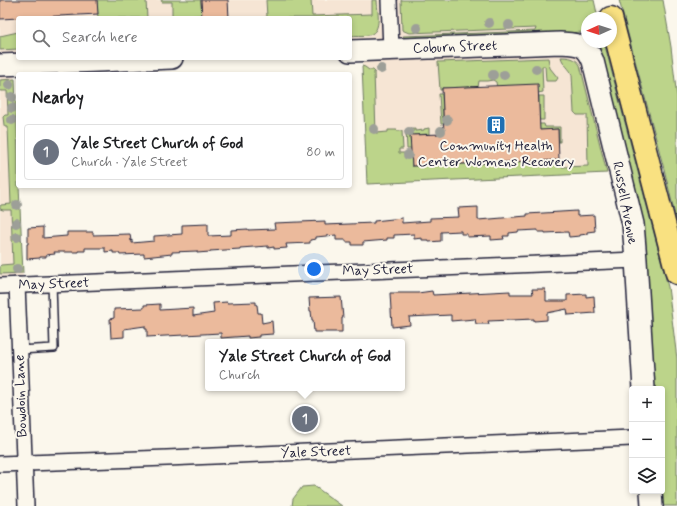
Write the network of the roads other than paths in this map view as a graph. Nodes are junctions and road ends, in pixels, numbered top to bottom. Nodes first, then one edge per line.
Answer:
1 (389, 0) edge
2 (606, 0) edge
3 (609, 12) edge
4 (617, 41) edge
5 (560, 43) joint
6 (391, 49) junction
7 (352, 51) edge
8 (123, 60) edge
9 (0, 65) edge
10 (636, 260) junction
11 (677, 272) edge
12 (52, 284) junction
13 (17, 285) junction
14 (0, 286) edge
15 (20, 350) junction
16 (644, 386) edge
17 (629, 438) edge
18 (24, 463) junction
19 (0, 464) edge
20 (651, 494) edge
21 (26, 506) edge
22 (652, 506) edge

1 - 6 street
2 - 3 highway
4 - 11 highway
5 - 6 street, Coburn Street
5 - 10 street, Russell Avenue
6 - 7 street, Coburn Street
8 - 9 street
10 - 12 street, May Street
10 - 16 street, Russell Avenue
12 - 13 street, May Street
12 - 15 lane
13 - 14 street, May Street
13 - 15 street, Bowdoin Lane
15 - 18 street, Bowdoin Lane
17 - 18 street, Yale Street
18 - 19 street, Yale Street
18 - 21 street, Bowdoin Lane
20 - 22 street

